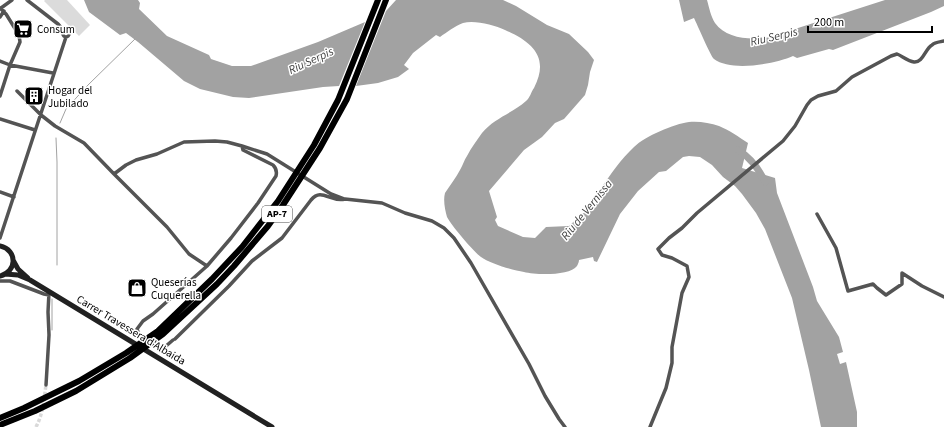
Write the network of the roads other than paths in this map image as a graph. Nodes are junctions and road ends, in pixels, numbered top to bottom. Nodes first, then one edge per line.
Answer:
1 (12, 0) edge
2 (27, 0) edge
3 (378, 0) edge
4 (386, 0) edge
5 (1, 9) edge
6 (0, 17) edge
7 (944, 41) edge
8 (0, 61) edge
9 (10, 65) junction
10 (53, 73) junction
11 (17, 91) dead end
12 (0, 96) edge
13 (40, 115) junction
14 (0, 119) edge
15 (35, 130) junction
16 (242, 146) junction
17 (114, 174) junction
18 (0, 192) edge
19 (14, 197) junction
20 (345, 199) junction
21 (817, 214) dead end
22 (0, 238) edge
23 (0, 246) edge
24 (13, 260) junction
25 (207, 266) junction
26 (3, 275) edge
27 (30, 280) junction
28 (0, 281) edge
29 (49, 293) junction
30 (944, 297) edge
31 (161, 332) junction
32 (128, 356) junction
33 (46, 385) tunnel mouth
34 (0, 418) edge
35 (0, 425) edge
36 (272, 427) edge
37 (565, 427) edge
38 (650, 427) edge

1 - 5 street
2 - 10 street
3 - 31 highway, AP-7
4 - 31 highway, AP-7
5 - 6 street
5 - 9 street
7 - 38 street
8 - 9 street
9 - 10 street
9 - 12 street
10 - 13 street
11 - 13 street
13 - 15 street
13 - 17 street
14 - 15 street
15 - 19 street
16 - 17 street
16 - 20 street
16 - 25 street
17 - 25 street
18 - 19 street
19 - 22 street
20 - 25 street
20 - 37 street
21 - 30 street
23 - 24 main road, Carrer Travessera d'Albaida
24 - 26 main road
24 - 27 main road, Carrer Travessera d'Albaida
26 - 27 main road, Carrer Travessera d'Albaida
27 - 29 main road, Carrer Travessera d'Albaida
28 - 29 street
29 - 33 street
29 - 36 main road, Carrer Travessera d'Albaida
31 - 32 highway, AP-7
32 - 34 highway, AP-7
32 - 35 highway, AP-7

